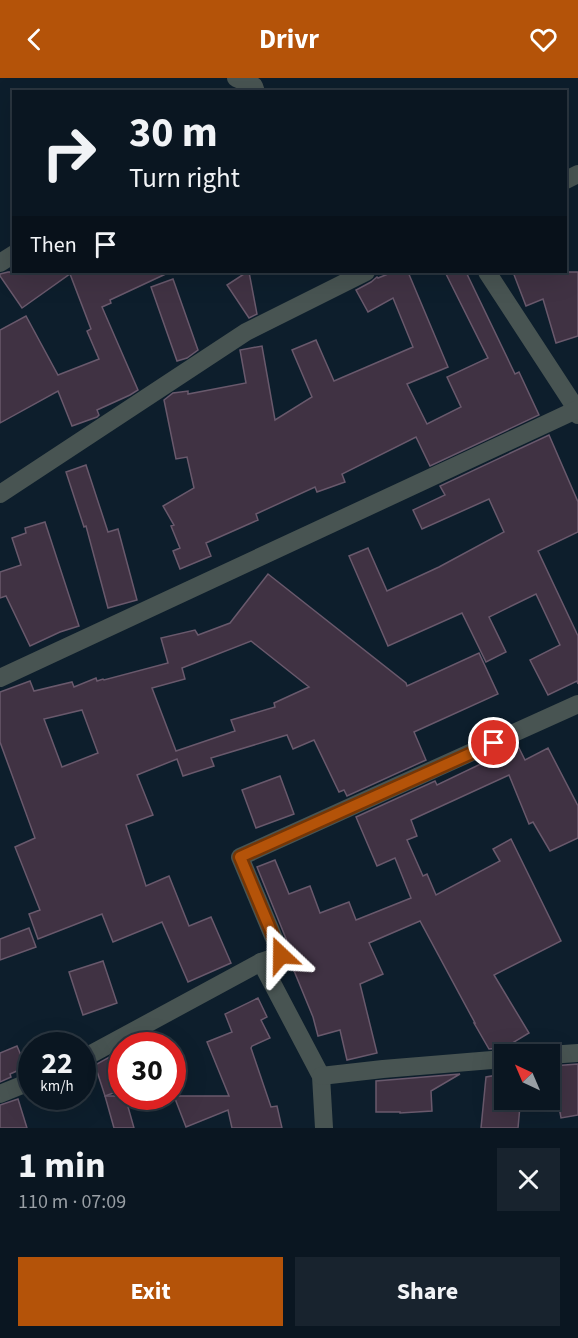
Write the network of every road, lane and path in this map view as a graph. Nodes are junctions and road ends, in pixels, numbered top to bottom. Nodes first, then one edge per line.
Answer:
1 (236, 78) edge
2 (253, 87) edge
3 (360, 273) edge
4 (488, 273) edge
5 (344, 276) edge
6 (578, 412) edge
7 (0, 494) edge
8 (0, 678) edge
9 (578, 705) edge
10 (261, 962) junction
11 (96, 1051) edge
12 (578, 1053) edge
13 (560, 1054) edge
14 (494, 1060) edge
15 (321, 1076) junction
16 (18, 1087) edge
17 (0, 1094) edge
18 (324, 1128) edge

1 - 2 street
3 - 5 street
4 - 6 street
5 - 7 street
6 - 8 street
9 - 10 street
10 - 11 street
10 - 15 street
12 - 13 street
14 - 15 street
15 - 18 street
16 - 17 street

